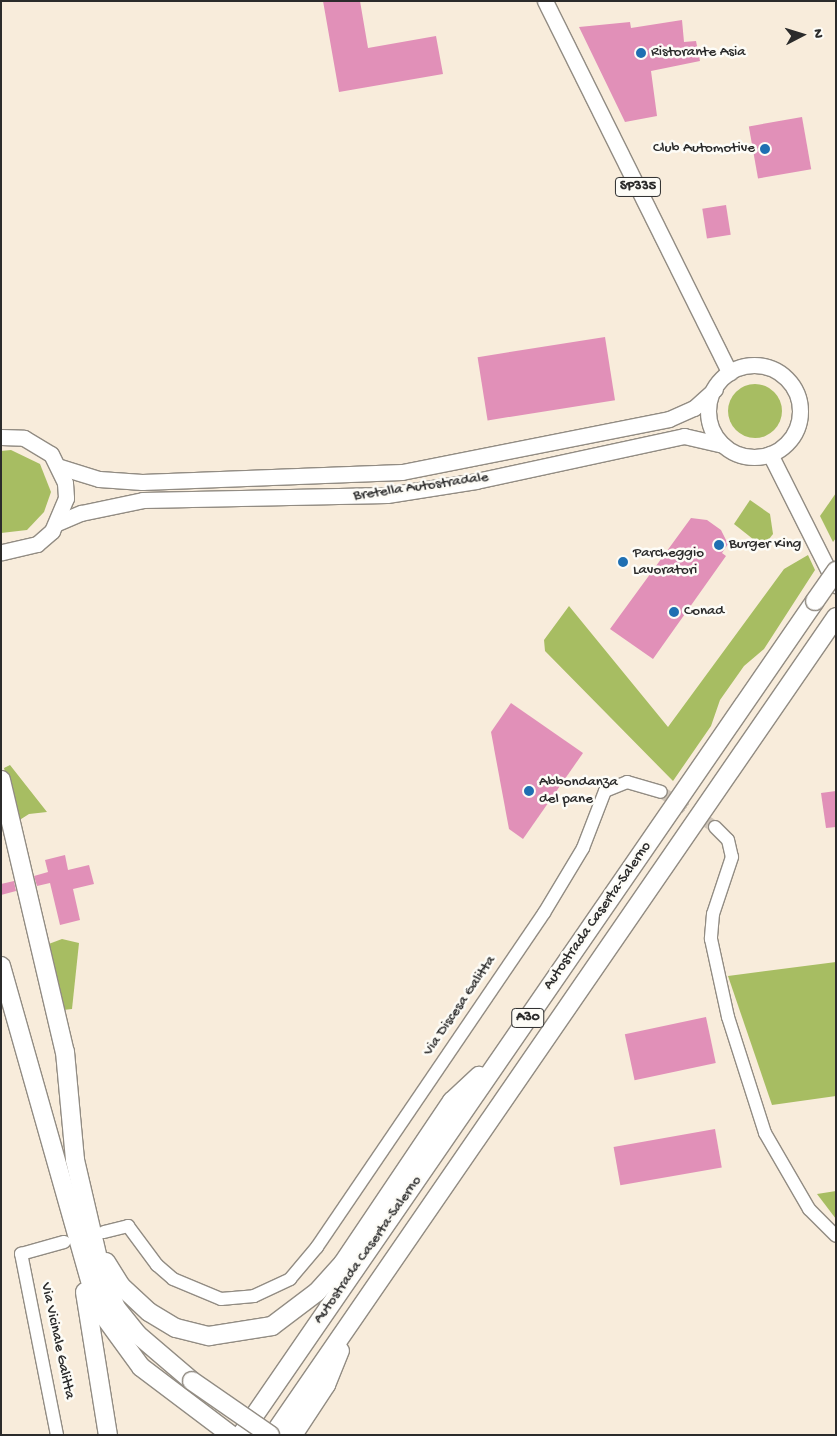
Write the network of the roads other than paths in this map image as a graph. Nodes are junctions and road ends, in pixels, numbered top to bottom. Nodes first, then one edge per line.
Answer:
1 (545, 1) edge
2 (730, 373) junction
3 (714, 389) junction
4 (1, 437) edge
5 (723, 445) junction
6 (770, 454) junction
7 (60, 468) junction
8 (57, 523) junction
9 (1, 552) edge
10 (836, 571) edge
11 (836, 585) edge
12 (832, 622) edge
13 (1, 780) edge
14 (661, 792) tunnel mouth
15 (715, 827) tunnel mouth
16 (1, 966) edge
17 (503, 1054) junction
18 (836, 1236) edge
19 (85, 1241) junction
20 (355, 1316) junction
21 (57, 1435) edge
22 (108, 1435) edge
23 (232, 1435) edge
24 (241, 1435) edge
25 (271, 1435) edge
26 (292, 1435) edge

1 - 2 main road, SP335
2 - 3 main road
2 - 6 main road
3 - 5 main road
3 - 7 main road, Bretella Autostradale
4 - 7 main road
5 - 6 main road
5 - 8 main road, Bretella Autostradale
6 - 11 main road
7 - 8 main road
8 - 9 main road
10 - 17 highway, Autostrada Caserta-Salerno / A30, bridge
12 - 20 highway, Autostrada Caserta-Salerno / A30
13 - 19 highway
14 - 19 street, Via Discesa Galitta
15 - 18 street
16 - 19 highway
17 - 19 highway
17 - 24 highway, Autostrada Caserta-Salerno / A30
19 - 21 street, Via Vicinale Galitta
19 - 22 highway
19 - 23 highway
19 - 25 highway, bridge
20 - 25 highway, Autostrada Caserta-Salerno / A30
20 - 26 highway

